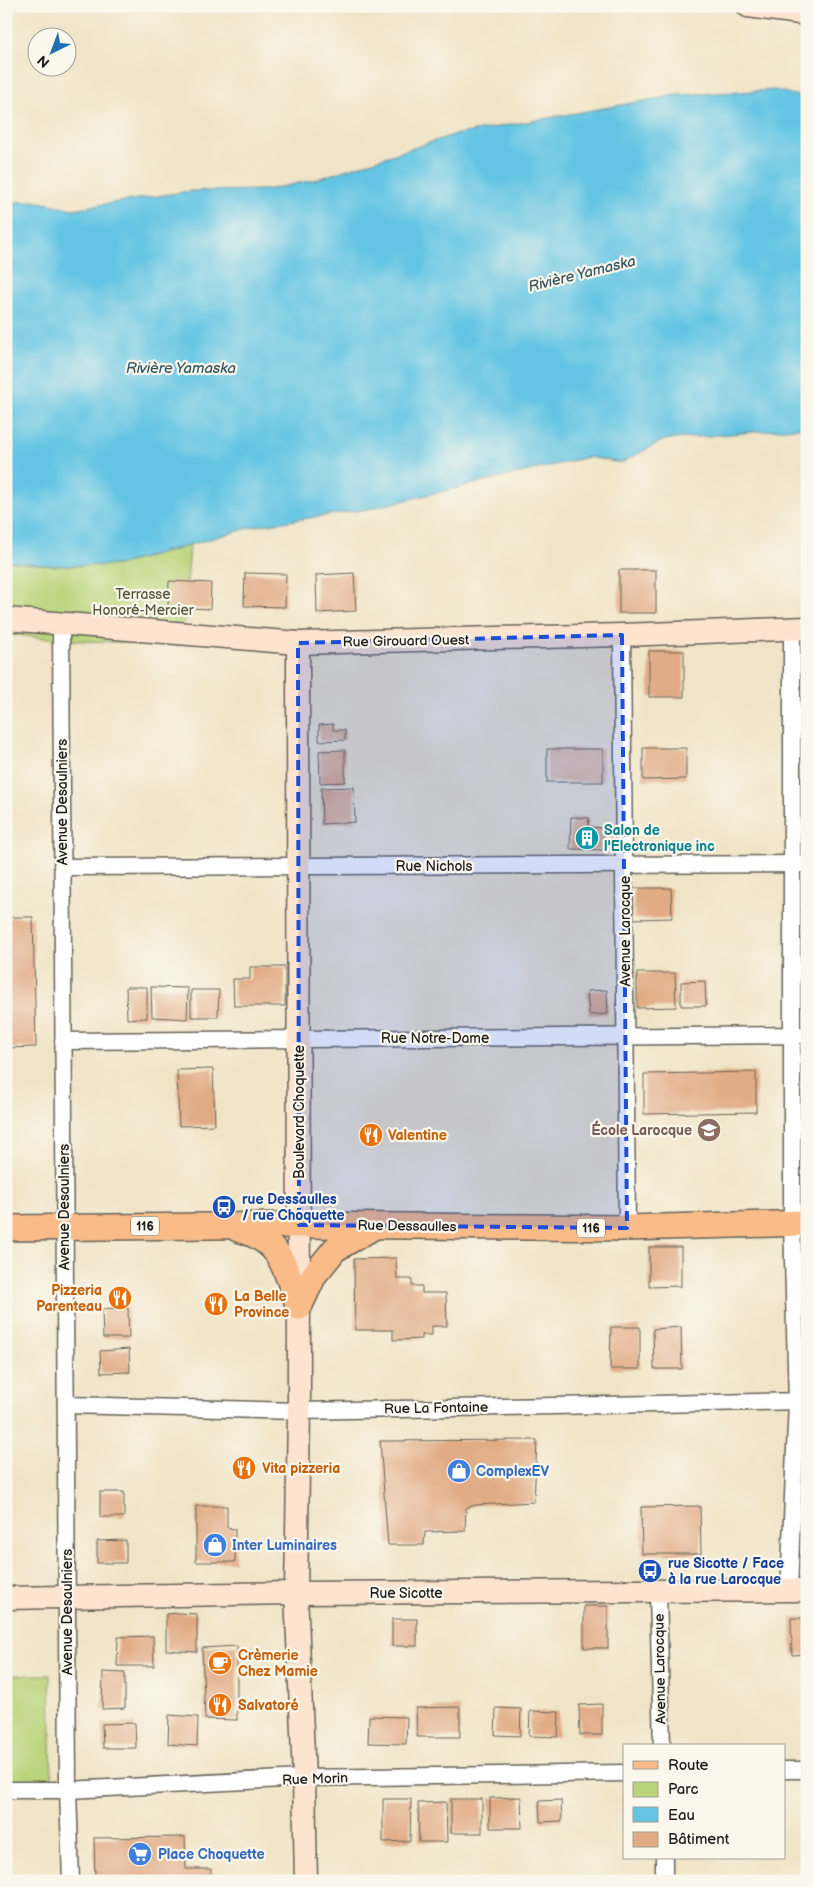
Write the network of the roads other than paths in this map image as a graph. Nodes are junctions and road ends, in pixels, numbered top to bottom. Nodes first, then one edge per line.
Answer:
1 (748, 6) edge
2 (807, 14) edge
3 (6, 619) edge
4 (60, 624) junction
5 (799, 628) edge
6 (622, 635) junction
7 (298, 643) junction
8 (800, 864) edge
9 (624, 865) junction
10 (299, 866) junction
11 (62, 867) junction
12 (800, 1035) edge
13 (626, 1037) junction
14 (298, 1039) junction
15 (63, 1041) junction
16 (799, 1224) edge
17 (298, 1225) junction
18 (225, 1226) junction
19 (376, 1226) junction
20 (64, 1227) junction
21 (6, 1228) edge
22 (627, 1228) junction
23 (299, 1307) junction
24 (802, 1400) edge
25 (66, 1405) junction
26 (299, 1411) junction
27 (798, 1590) edge
28 (658, 1592) junction
29 (296, 1593) junction
30 (67, 1597) junction
31 (6, 1598) edge
32 (662, 1744) edge
33 (786, 1770) edge
34 (807, 1770) edge
35 (623, 1773) edge
36 (304, 1778) junction
37 (6, 1790) edge
38 (68, 1790) junction
39 (664, 1860) edge
40 (71, 1881) edge
41 (306, 1881) edge
42 (664, 1881) edge

1 - 2 street
3 - 4 street, Rue Girouard Ouest
4 - 7 street, Rue Girouard Ouest
4 - 11 street, Avenue Desaulniers
5 - 6 street, Rue Girouard Ouest
5 - 8 street
6 - 7 street, Rue Girouard Ouest
6 - 9 street, Avenue Larocque
7 - 10 street, Boulevard Choquette
8 - 9 street, Rue Nichols
8 - 12 street
9 - 10 street, Rue Nichols
9 - 13 street, Avenue Larocque
10 - 11 street, Rue Nichols
10 - 14 street, Boulevard Choquette
11 - 15 street, Avenue Desaulniers
12 - 13 street, Rue Notre-Dame
12 - 16 street
13 - 14 street, Rue Notre-Dame
13 - 22 street, Avenue Larocque
14 - 15 street, Rue Notre-Dame
14 - 17 street, Boulevard Choquette
15 - 20 street, Avenue Desaulniers
16 - 22 main road, Rue Dessaulles / 116
16 - 24 street
17 - 18 main road, Rue Dessaulles / 116
17 - 19 main road, Rue Dessaulles / 116
17 - 23 street, Boulevard Choquette
18 - 20 main road, Rue Dessaulles / 116
18 - 23 main road
19 - 22 main road, Rue Dessaulles / 116
19 - 23 main road
20 - 21 main road, Rue Dessaulles / 116
20 - 25 street, Avenue Desaulniers
23 - 26 street, Boulevard Choquette
24 - 26 street, Rue La Fontaine
24 - 27 street
25 - 26 street, Rue La Fontaine
25 - 30 street, Avenue Desaulniers
26 - 29 street, Boulevard Choquette
27 - 28 street, Rue Sicotte
28 - 29 street, Rue Sicotte
28 - 32 street, Avenue Larocque
29 - 30 street, Rue Sicotte
29 - 36 street, Boulevard Choquette
30 - 31 street, Rue Sicotte
30 - 38 street, Avenue Desaulniers
33 - 34 street
35 - 36 street, Rue Morin
36 - 38 street, Rue Morin
36 - 41 street, Boulevard Choquette
37 - 38 street, Rue Morin
38 - 40 street, Avenue Desaulniers
39 - 42 street

